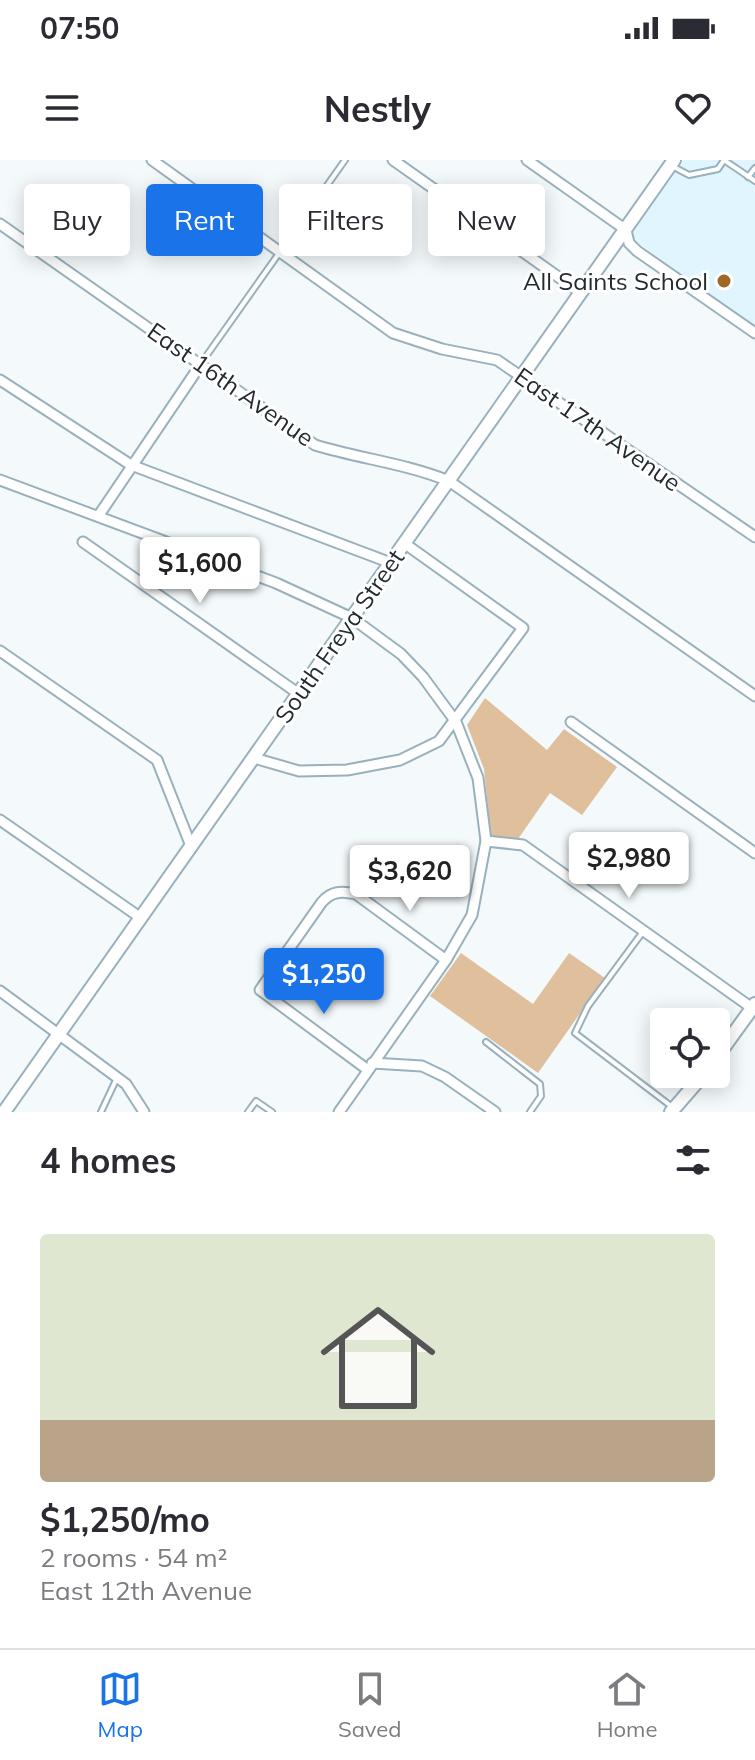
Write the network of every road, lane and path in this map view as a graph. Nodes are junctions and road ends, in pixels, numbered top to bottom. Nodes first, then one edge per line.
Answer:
1 (152, 160) edge
2 (345, 160) edge
3 (393, 160) edge
4 (527, 160) edge
5 (724, 160) edge
6 (672, 162) edge
7 (755, 168) edge
8 (748, 177) junction
9 (755, 181) edge
10 (328, 184) edge
11 (0, 224) edge
12 (626, 230) junction
13 (279, 250) edge
14 (279, 254) edge
15 (288, 256) edge
16 (581, 293) junction
17 (755, 333) edge
18 (201, 364) junction
19 (524, 375) junction
20 (0, 380) edge
21 (131, 465) junction
22 (0, 480) edge
23 (449, 481) junction
24 (99, 515) junction
25 (755, 537) edge
26 (83, 542) dead end
27 (404, 543) junction
28 (391, 563) junction
29 (352, 618) junction
30 (0, 651) edge
31 (299, 694) junction
32 (755, 696) edge
33 (456, 722) junction
34 (571, 722) dead end
35 (254, 758) junction
36 (0, 820) edge
37 (486, 841) junction
38 (191, 846) junction
39 (755, 853) edge
40 (141, 918) junction
41 (644, 931) junction
42 (446, 960) junction
43 (0, 991) edge
44 (752, 1013) edge
45 (60, 1033) junction
46 (730, 1040) edge
47 (486, 1042) dead end
48 (370, 1066) junction
49 (118, 1078) junction
50 (694, 1088) edge
51 (676, 1111) edge
52 (4, 1112) edge
53 (101, 1112) edge
54 (144, 1112) edge
55 (248, 1112) edge
56 (272, 1112) edge
57 (339, 1112) edge
58 (495, 1112) edge
59 (530, 1112) edge

1 - 13 street, East 17th Avenue
2 - 10 lane
3 - 16 street
4 - 12 street
5 - 6 lane
5 - 8 lane
6 - 12 main road, South Freya Street
7 - 8 lane
8 - 9 lane
11 - 18 street, East 16th Avenue
12 - 16 main road, South Freya Street
12 - 17 street
14 - 18 lane
15 - 19 street, East 17th Avenue
16 - 19 main road, South Freya Street
18 - 21 street
18 - 23 street, East 16th Avenue
19 - 23 main road, South Freya Street
19 - 25 street, East 17th Avenue
20 - 21 street
21 - 24 street
21 - 28 street
22 - 24 street
23 - 27 main road, South Freya Street
23 - 32 street, East 16th Avenue
24 - 29 street
26 - 31 street
27 - 28 main road, South Freya Street
27 - 33 street
28 - 29 main road, South Freya Street
29 - 31 main road, South Freya Street
29 - 33 street
30 - 38 street
31 - 35 main road, South Freya Street
33 - 35 street
33 - 37 street
34 - 39 street
35 - 38 main road, South Freya Street
36 - 40 street
37 - 41 street
37 - 42 street
38 - 40 main road, South Freya Street
40 - 45 main road, South Freya Street
41 - 44 street
41 - 51 lane
42 - 48 street
42 - 48 street
43 - 45 street
44 - 46 main road
45 - 49 street
45 - 52 main road, South Freya Street
47 - 59 lane
48 - 57 street
48 - 58 street
49 - 53 lane
49 - 54 street
50 - 51 main road
55 - 56 lane

